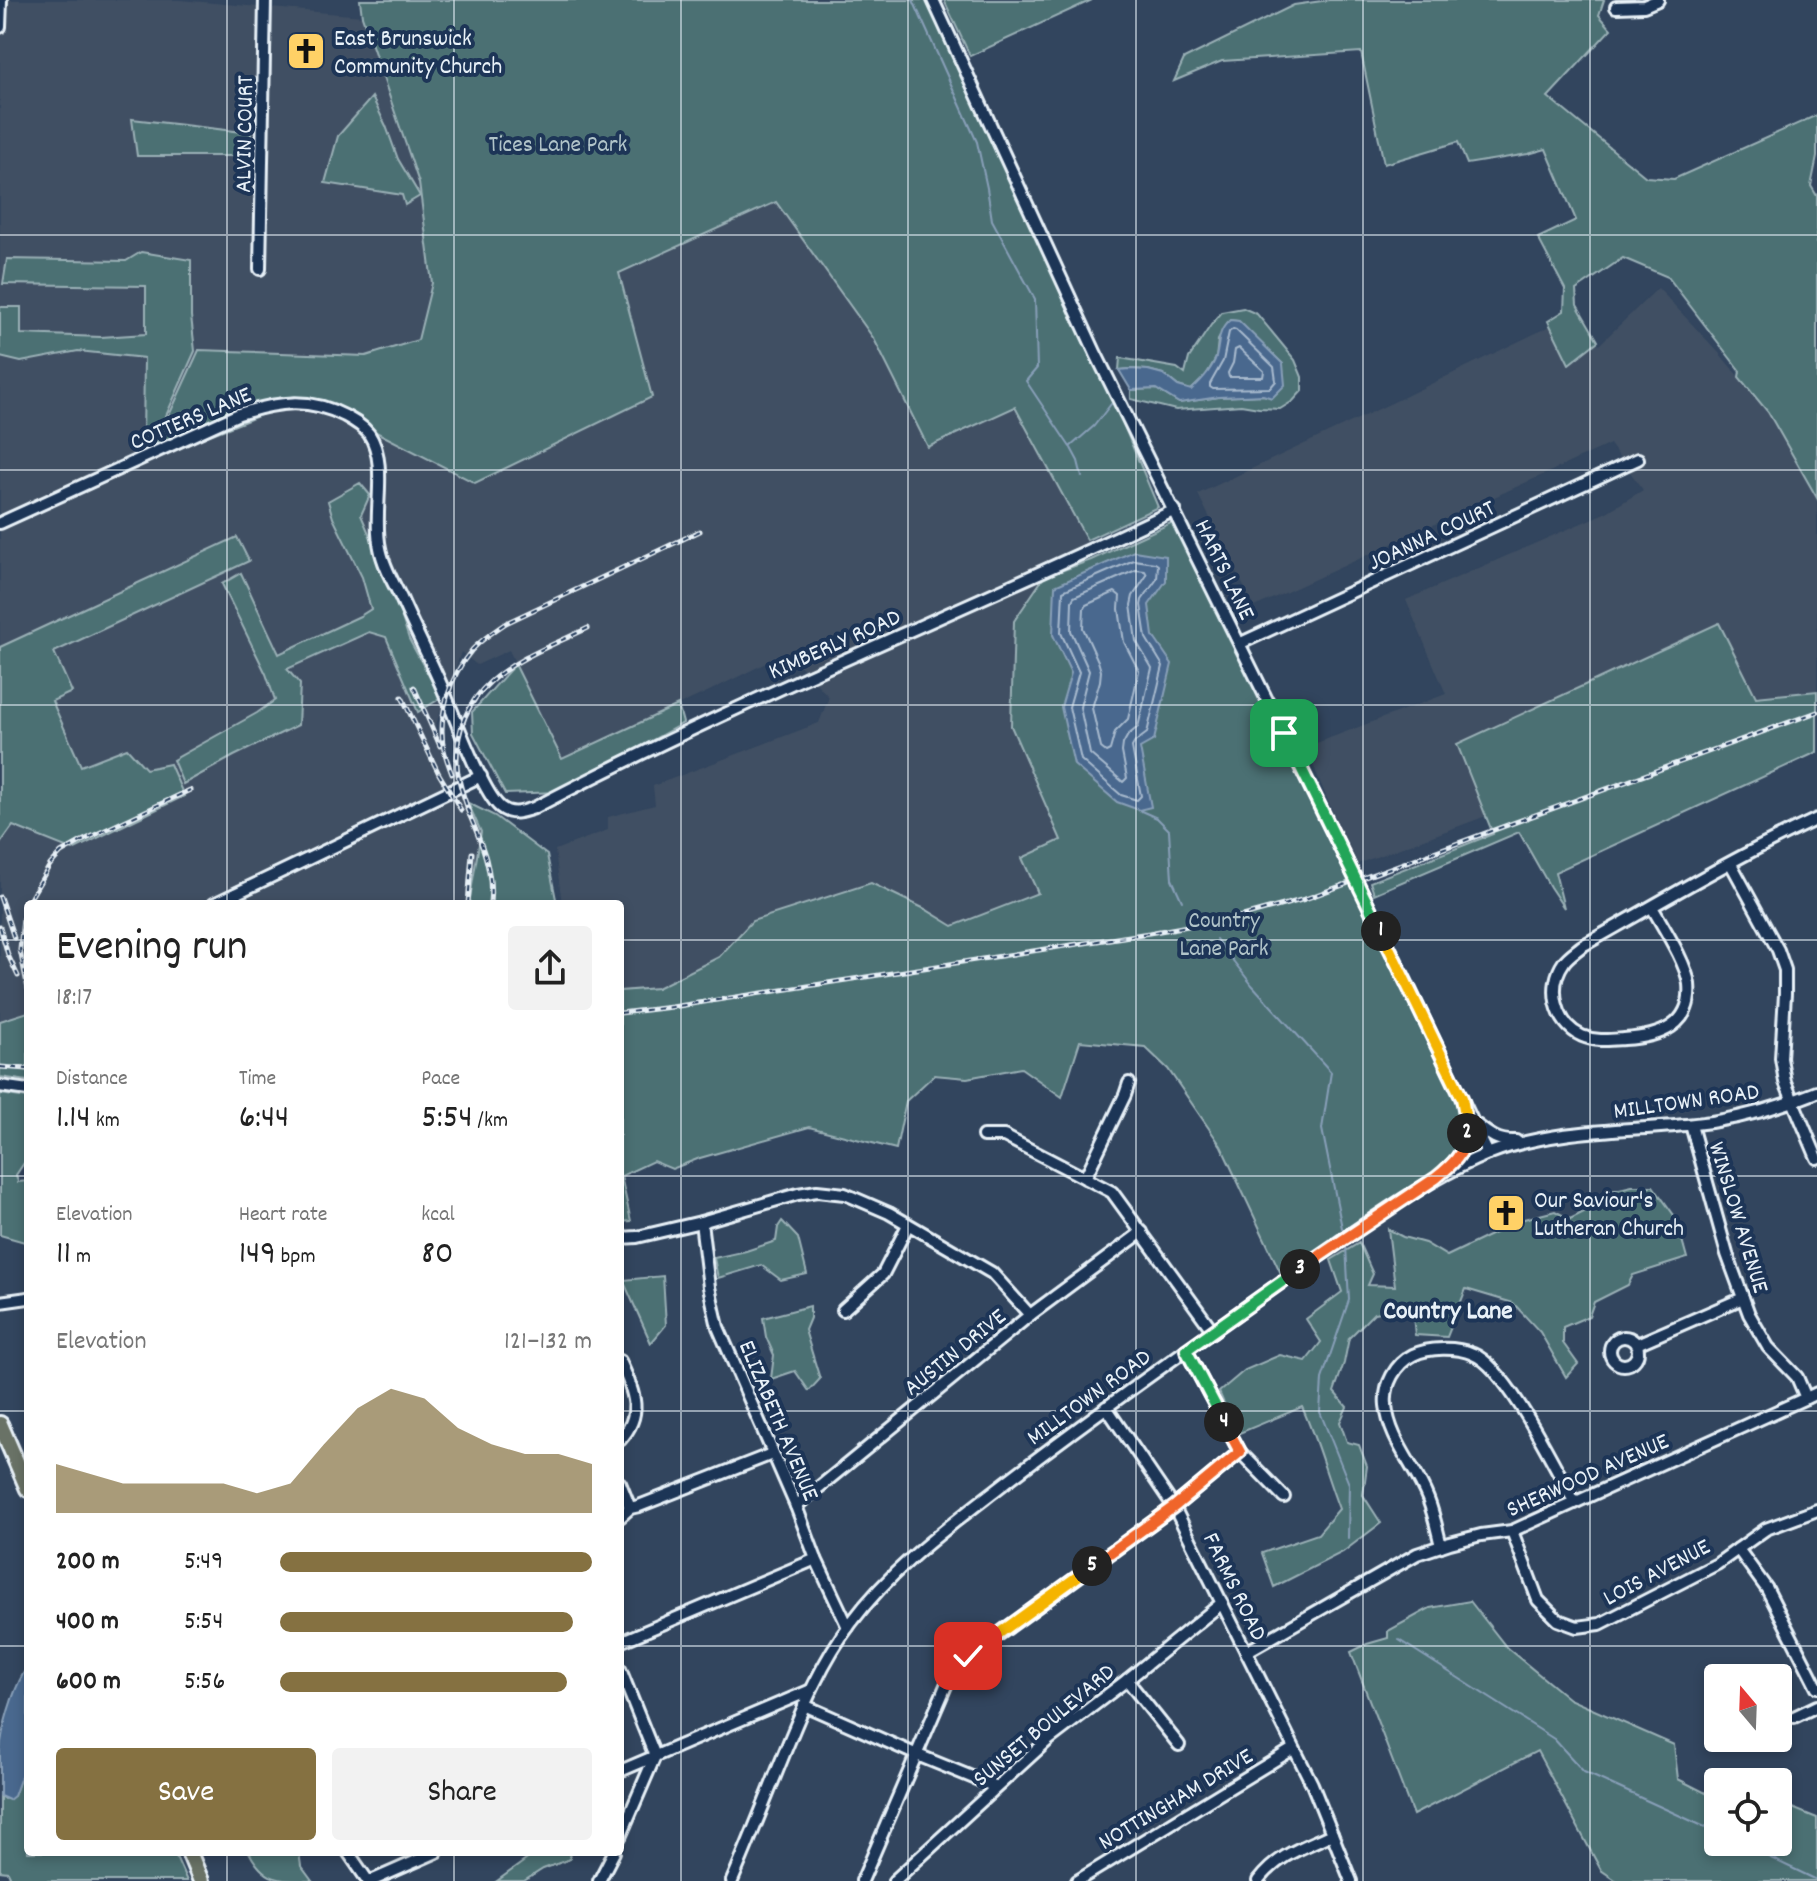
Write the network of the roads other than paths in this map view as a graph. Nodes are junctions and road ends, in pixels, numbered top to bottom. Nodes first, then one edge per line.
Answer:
1 (1, 0) edge
2 (265, 0) edge
3 (933, 0) edge
4 (1658, 0) edge
5 (1616, 7) dead end
6 (0, 27) edge
7 (260, 269) dead end
8 (1638, 459) dead end
9 (1175, 510) junction
10 (1, 519) edge
11 (1241, 643) junction
12 (481, 776) junction
13 (510, 813) joint
14 (1817, 819) edge
15 (1731, 864) junction
16 (222, 900) edge
17 (1652, 907) junction
18 (1129, 1083) dead end
19 (0, 1086) edge
20 (24, 1089) edge
21 (1817, 1092) edge
22 (1462, 1098) junction
23 (1792, 1103) junction
24 (1473, 1120) junction
25 (1691, 1125) junction
26 (983, 1136) dead end
27 (1528, 1140) junction
28 (1488, 1154) junction
29 (1817, 1158) edge
30 (1085, 1178) junction
31 (1436, 1178) junction
32 (701, 1222) junction
33 (908, 1225) junction
34 (1142, 1232) junction
35 (624, 1238) edge
36 (1743, 1298) junction
37 (24, 1299) edge
38 (0, 1302) edge
39 (843, 1310) dead end
40 (1030, 1315) junction
41 (1213, 1331) junction
42 (1637, 1344) dead end
43 (1186, 1350) junction
44 (624, 1371) edge
45 (1817, 1393) edge
46 (1806, 1398) junction
47 (1106, 1407) junction
48 (0, 1424) edge
49 (624, 1434) edge
50 (1240, 1452) junction
51 (772, 1454) junction
52 (24, 1480) edge
53 (624, 1493) edge
54 (1284, 1497) dead end
55 (1575, 1503) junction
56 (796, 1506) junction
57 (1174, 1507) junction
58 (630, 1508) junction
59 (1817, 1510) edge
60 (624, 1513) edge
61 (1512, 1531) junction
62 (1441, 1546) junction
63 (1738, 1549) junction
64 (816, 1559) junction
65 (1222, 1603) junction
66 (848, 1627) junction
67 (624, 1640) edge
68 (1246, 1652) junction
69 (624, 1679) edge
70 (1127, 1680) junction
71 (1817, 1687) edge
72 (811, 1690) junction
73 (804, 1705) junction
74 (1817, 1706) edge
75 (1794, 1717) dead end
76 (1179, 1745) dead end
77 (1293, 1749) junction
78 (915, 1754) junction
79 (655, 1756) junction
80 (624, 1769) edge
81 (996, 1787) junction
82 (624, 1828) edge
83 (1332, 1834) junction
84 (191, 1856) edge
85 (351, 1856) edge
86 (428, 1856) edge
87 (612, 1856) edge
88 (863, 1880) edge
89 (201, 1881) edge
90 (370, 1881) edge
91 (599, 1881) edge
92 (732, 1881) edge
93 (894, 1881) edge
94 (1077, 1881) edge
95 (1258, 1881) edge
96 (1351, 1881) edge

1 - 6 street
2 - 7 street, ALVIN COURT
3 - 9 street, HARTS LANE
4 - 5 street
8 - 11 street, JOANNA COURT
9 - 11 street, HARTS LANE
9 - 13 street, KIMBERLY ROAD
10 - 12 street, COTTERS LANE
11 - 22 street, HARTS LANE
12 - 13 street, COTTERS LANE
12 - 16 street
14 - 15 street
15 - 17 street
15 - 23 street
17 - 17 street
18 - 30 street
19 - 20 street
21 - 23 street, MILLTOWN ROAD
22 - 24 street, HARTS LANE
22 - 31 street
23 - 25 street, MILLTOWN ROAD
23 - 29 street
24 - 27 street
24 - 28 street, HARTS LANE
25 - 27 street, MILLTOWN ROAD
25 - 36 street, WINSLOW AVENUE
26 - 30 street
27 - 28 street, MILLTOWN ROAD
28 - 31 street, MILLTOWN ROAD
30 - 34 street
31 - 41 street, MILLTOWN ROAD
32 - 33 street
32 - 35 street
32 - 51 street, ELIZABETH AVENUE
33 - 39 street
33 - 40 street
34 - 40 street, AUSTIN DRIVE
34 - 41 street
36 - 42 street
36 - 46 street, WINSLOW AVENUE
37 - 38 street
40 - 56 street, AUSTIN DRIVE
41 - 43 street, MILLTOWN ROAD
43 - 47 street, MILLTOWN ROAD
43 - 50 street
44 - 49 street
45 - 46 street, SHERWOOD AVENUE
46 - 55 street, SHERWOOD AVENUE
47 - 57 street, FARMS ROAD
47 - 66 street, MILLTOWN ROAD
48 - 52 main road
50 - 54 street
50 - 57 street
51 - 56 street, ELIZABETH AVENUE
51 - 58 street
53 - 58 street
55 - 61 street, SHERWOOD AVENUE
55 - 62 street
56 - 64 street, ELIZABETH AVENUE
57 - 65 street, FARMS ROAD
57 - 78 street
58 - 60 street
59 - 63 street, LOIS AVENUE
61 - 62 street, SHERWOOD AVENUE
61 - 63 street, LOIS AVENUE
62 - 68 street, SHERWOOD AVENUE
63 - 71 street
64 - 66 street, ELIZABETH AVENUE
64 - 67 street
65 - 68 street, FARMS ROAD
65 - 70 street, SUNSET BOULEVARD
66 - 72 street, MILLTOWN ROAD
68 - 77 street, FARMS ROAD
69 - 79 street
70 - 76 street
70 - 81 street, SUNSET BOULEVARD
72 - 73 street, MILLTOWN ROAD
72 - 79 street
73 - 78 street
73 - 92 street, MILLTOWN ROAD
74 - 75 street
77 - 83 street, FARMS ROAD
77 - 94 street, NOTTINGHAM DRIVE
78 - 81 street
78 - 88 street
79 - 80 street
79 - 82 street
81 - 93 street, SUNSET BOULEVARD
83 - 95 street
83 - 96 street, FARMS ROAD
84 - 89 main road
85 - 90 street
86 - 90 street
87 - 91 street

